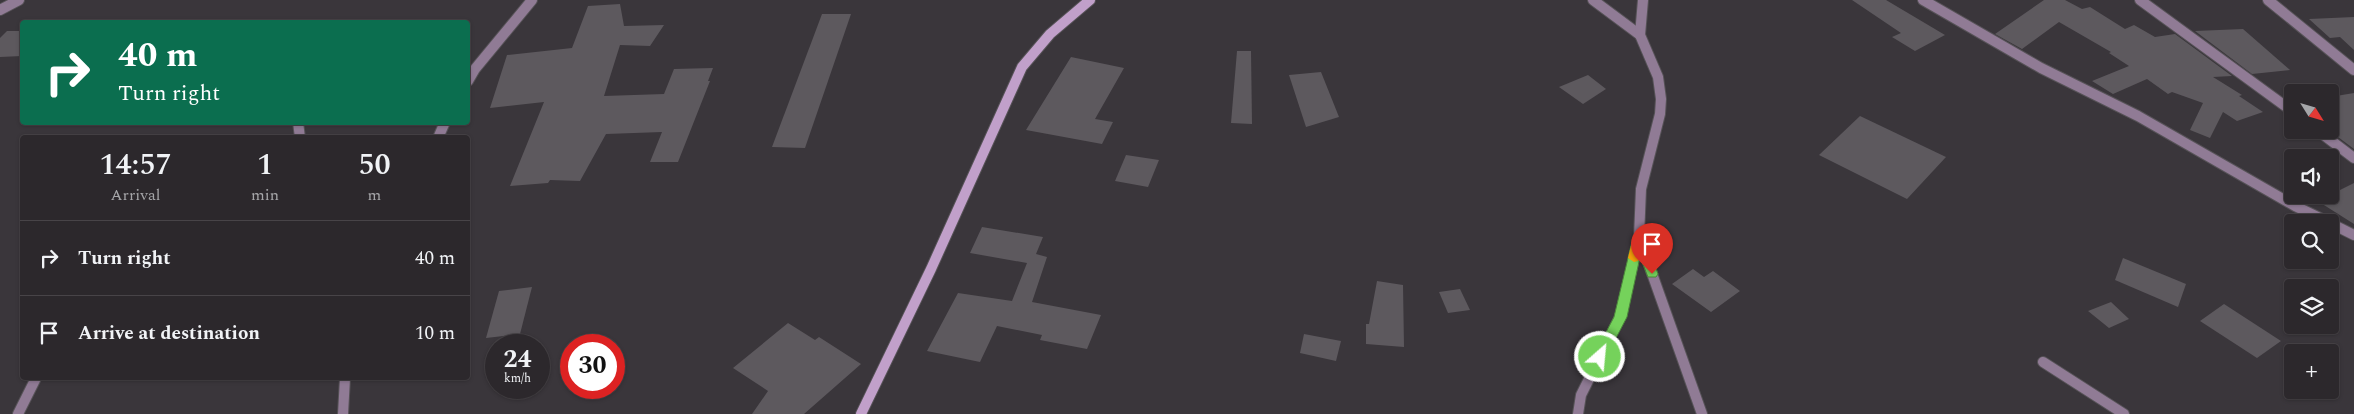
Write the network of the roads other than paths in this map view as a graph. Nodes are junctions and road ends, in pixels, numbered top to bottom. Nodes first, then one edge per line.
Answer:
1 (19, 0) edge
2 (532, 0) edge
3 (1090, 0) edge
4 (1592, 0) edge
5 (1643, 0) edge
6 (1923, 0) edge
7 (2140, 0) edge
8 (2268, 0) edge
9 (0, 10) edge
10 (1640, 36) junction
11 (2354, 70) edge
12 (470, 78) edge
13 (2284, 104) edge
14 (2329, 139) edge
15 (2354, 158) edge
16 (2311, 214) edge
17 (2339, 228) edge
18 (2354, 235) edge
19 (1639, 237) junction
20 (2042, 362) dead end
21 (35, 380) edge
22 (345, 380) edge
23 (18, 414) edge
24 (344, 414) edge
25 (861, 414) edge
26 (1578, 414) edge
27 (1702, 414) edge
28 (2124, 414) edge

1 - 9 street
2 - 12 street
3 - 25 main road
4 - 10 street
5 - 10 street
6 - 16 street
7 - 13 street
8 - 11 street
10 - 19 street
14 - 15 street
17 - 18 street
19 - 26 street
19 - 27 street
20 - 28 street
21 - 23 street
22 - 24 street

